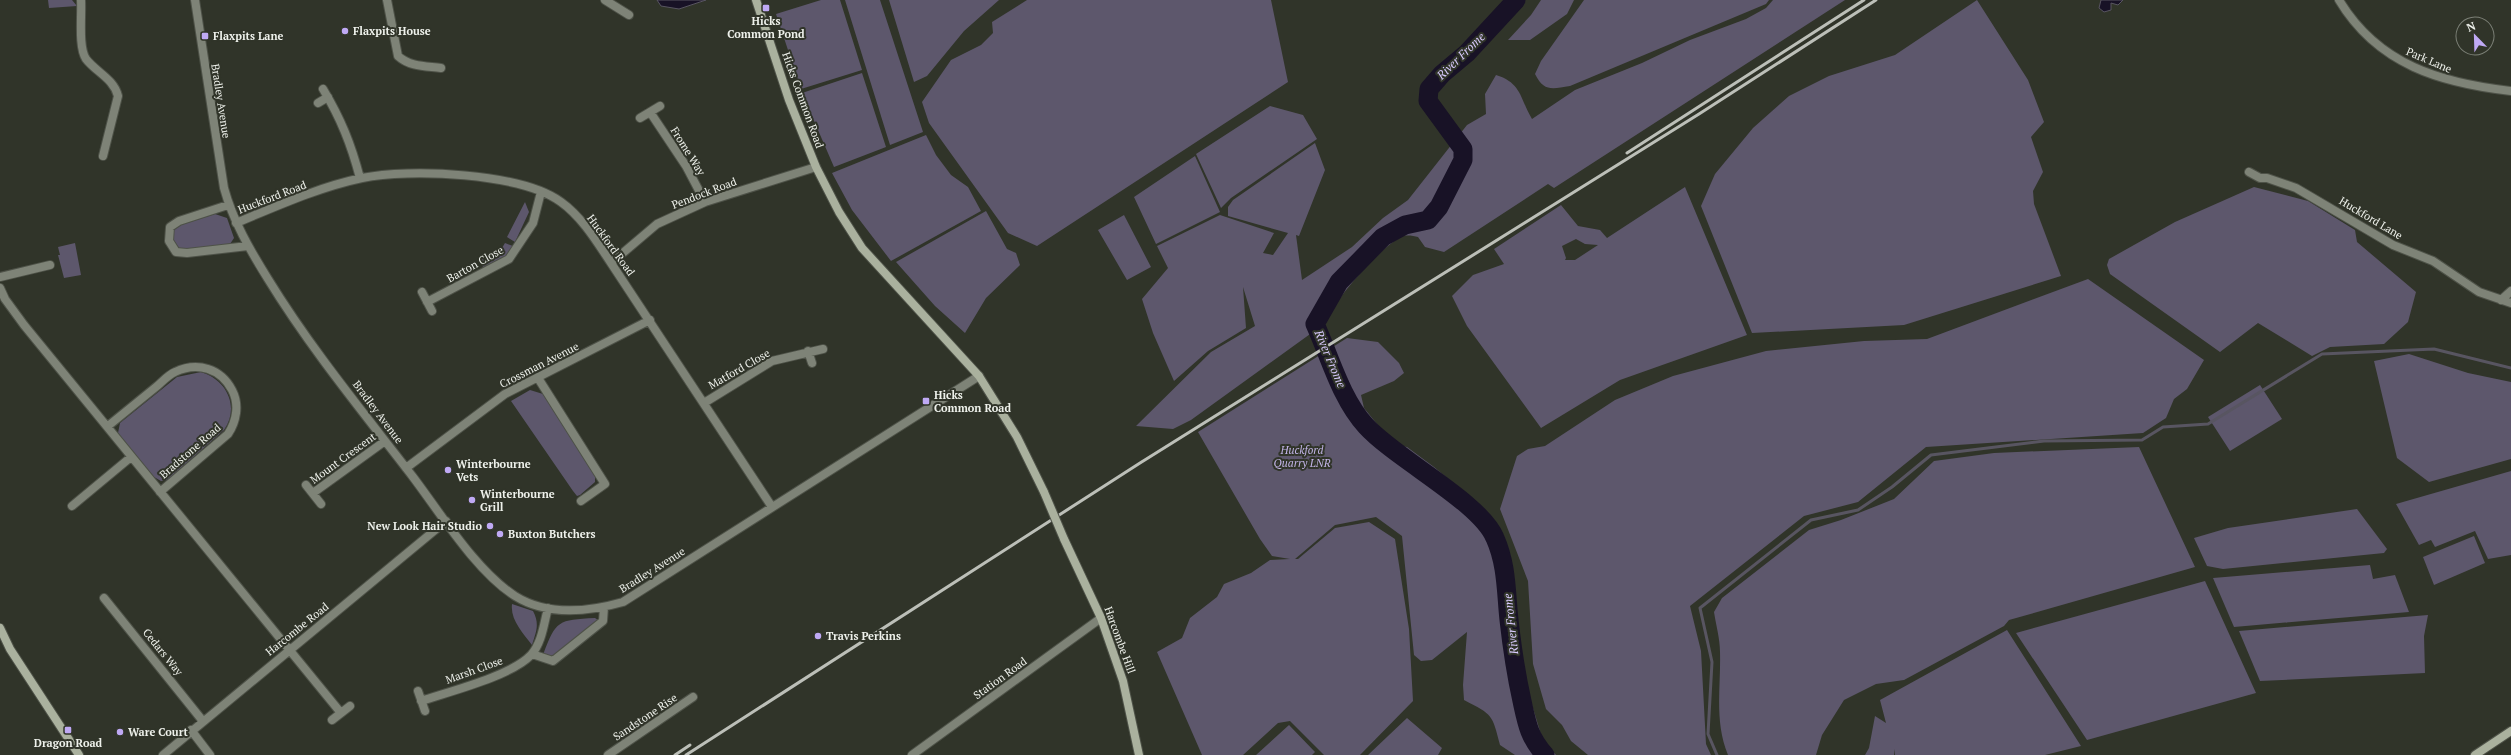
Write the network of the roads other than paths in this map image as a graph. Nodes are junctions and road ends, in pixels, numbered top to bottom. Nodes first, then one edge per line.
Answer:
1 (81, 0) edge
2 (195, 0) edge
3 (387, 0) edge
4 (605, 0) edge
5 (756, 0) edge
6 (2339, 0) edge
7 (629, 14) dead end
8 (441, 68) dead end
9 (323, 88) dead end
10 (2511, 91) edge
11 (328, 97) junction
12 (318, 103) dead end
13 (660, 106) dead end
14 (650, 112) junction
15 (640, 118) dead end
16 (103, 156) dead end
17 (816, 167) junction
18 (2249, 172) dead end
19 (360, 178) junction
20 (541, 192) junction
21 (705, 202) junction
22 (228, 205) junction
23 (236, 223) junction
24 (248, 246) junction
25 (611, 263) junction
26 (50, 265) dead end
27 (0, 277) edge
28 (0, 288) edge
29 (2511, 291) edge
30 (422, 292) dead end
31 (2501, 300) junction
32 (428, 302) junction
33 (2511, 303) edge
34 (432, 311) dead end
35 (650, 320) junction
36 (823, 349) dead end
37 (808, 351) junction
38 (812, 363) dead end
39 (979, 376) junction
40 (538, 378) junction
41 (704, 403) junction
42 (108, 426) junction
43 (385, 441) junction
44 (131, 457) junction
45 (406, 468) junction
46 (306, 485) dead end
47 (160, 492) junction
48 (313, 493) junction
49 (581, 501) dead end
50 (321, 504) dead end
51 (72, 506) dead end
52 (772, 507) junction
53 (446, 521) junction
54 (1064, 539) joint
55 (104, 598) dead end
56 (604, 607) junction
57 (548, 608) junction
58 (1101, 618) junction
59 (0, 628) edge
60 (290, 649) junction
61 (532, 654) junction
62 (418, 690) dead end
63 (693, 697) dead end
64 (422, 701) junction
65 (350, 706) dead end
66 (425, 711) dead end
67 (341, 713) junction
68 (202, 720) junction
69 (332, 720) dead end
70 (191, 730) junction
71 (2511, 731) edge
72 (78, 755) edge
73 (163, 755) edge
74 (210, 755) edge
75 (608, 755) edge
76 (912, 755) edge
77 (1139, 755) edge
78 (2475, 755) edge

1 - 16 street
2 - 22 street, Bradley Avenue
3 - 8 street
4 - 7 street
5 - 17 street, Hicks Common Road
6 - 10 street, Park Lane
9 - 11 street
11 - 12 street
11 - 19 street
13 - 14 street
14 - 15 street
14 - 21 street, Frome Way
17 - 21 street, Pendock Road
17 - 39 street, Hicks Common Road
18 - 31 street, Huckford Lane
19 - 20 street, Huckford Road
19 - 23 street, Huckford Road
20 - 25 street, Huckford Road
20 - 32 street, Barton Close
21 - 25 street, Pendock Road
22 - 23 street, Bradley Avenue
22 - 24 street
23 - 24 street, Bradley Avenue
24 - 43 street, Bradley Avenue
25 - 35 street, Huckford Road
26 - 27 street
28 - 42 street, Bradstone Road
29 - 31 street
30 - 32 street
31 - 33 street, Huckford Lane
32 - 34 street
35 - 40 street, Crossman Avenue
35 - 41 street, Huckford Road
36 - 37 street, Matford Close
37 - 38 street
37 - 41 street, Matford Close
39 - 52 street, Bradley Avenue
39 - 54 street, Hicks Common Road, bridge
40 - 45 street, Crossman Avenue
40 - 49 street
41 - 52 street, Huckford Road
42 - 44 street, Bradstone Road
42 - 47 street, Bradstone Road
43 - 45 street, Bradley Avenue
43 - 48 street, Mount Crescent
44 - 47 street, Bradstone Road
44 - 51 street
45 - 53 street, Bradley Avenue
46 - 48 street, Mount Crescent
47 - 60 street, Bradstone Road
48 - 50 street, Mount Crescent
52 - 56 street, Bradley Avenue
53 - 57 street, Bradley Avenue
53 - 60 street, Harcombe Road
54 - 58 street, Harcombe Hill
55 - 68 street, Cedars Way
56 - 57 street, Bradley Avenue
56 - 61 street
57 - 61 street, Marsh Close
58 - 76 street, Station Road
58 - 77 street, Harcombe Hill
59 - 72 street
60 - 67 street, Bradstone Road
60 - 68 street, Harcombe Road
61 - 64 street, Marsh Close
62 - 64 street
63 - 75 street, Sandstone Rise
64 - 66 street
65 - 67 street
67 - 69 street
68 - 70 street, Harcombe Road
70 - 73 street, Harcombe Road
70 - 74 street
71 - 78 street

